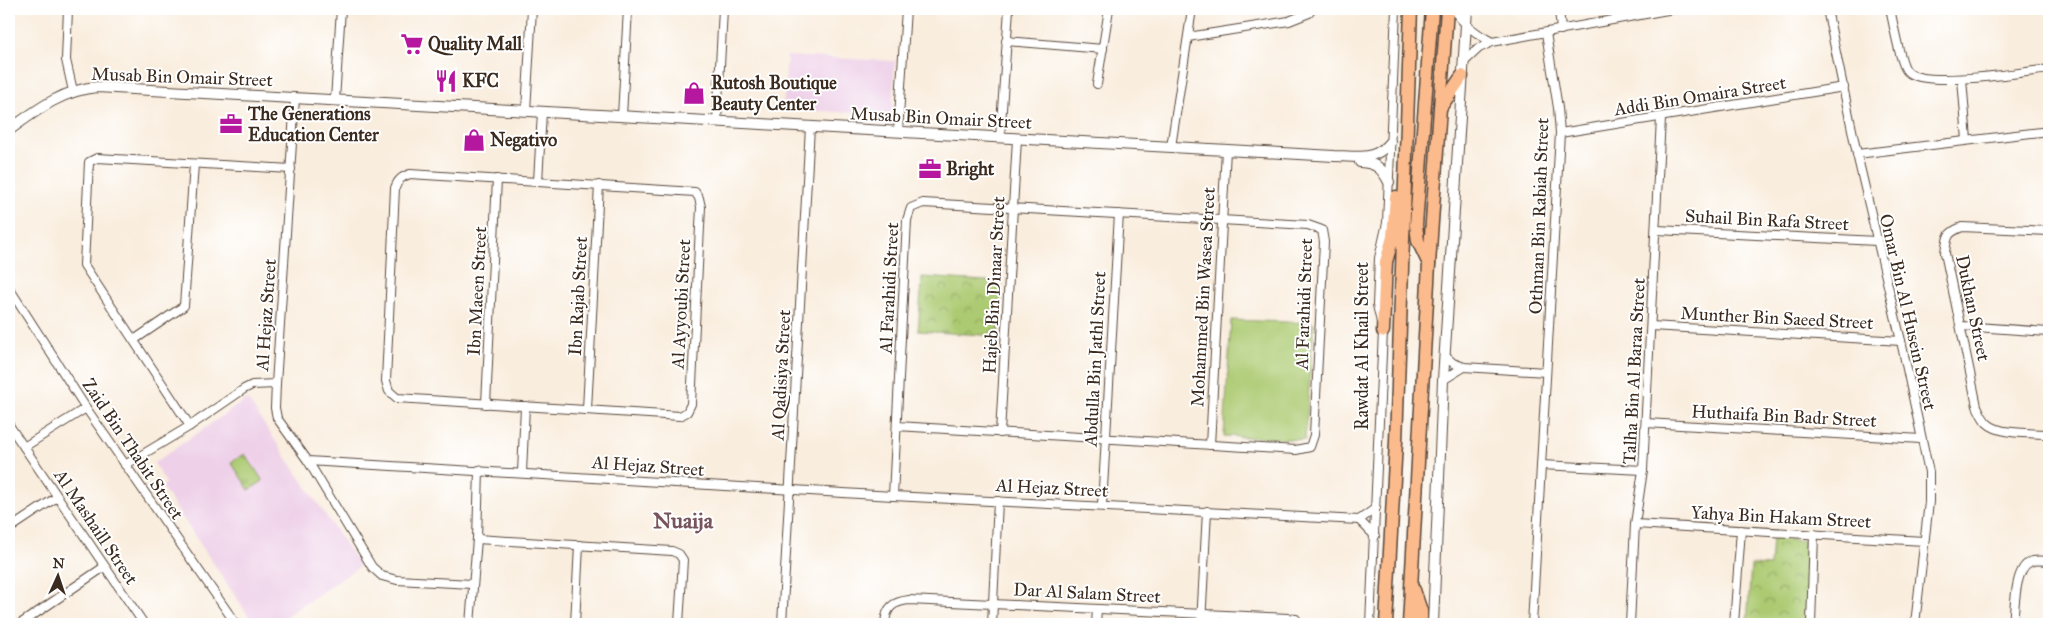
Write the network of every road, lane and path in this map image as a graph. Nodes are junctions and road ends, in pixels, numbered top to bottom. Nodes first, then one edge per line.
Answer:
1 (68, 9) edge
2 (341, 9) edge
3 (532, 9) edge
4 (628, 9) edge
5 (723, 9) edge
6 (906, 9) edge
7 (1008, 9) edge
8 (1109, 9) edge
9 (1192, 9) edge
10 (1312, 9) edge
11 (1396, 9) edge
12 (1411, 9) edge
13 (1432, 9) edge
14 (1446, 9) edge
15 (1453, 9) edge
16 (1467, 9) edge
17 (1559, 9) edge
18 (1673, 9) edge
19 (1827, 9) edge
20 (1890, 9) edge
21 (1641, 11) edge
22 (1466, 26) junction
23 (1561, 30) junction
24 (1546, 33) junction
25 (1188, 36) junction
26 (1006, 41) junction
27 (1492, 42) junction
28 (1103, 48) junction
29 (1464, 62) junction
30 (2049, 69) edge
31 (1462, 76) junction
32 (1962, 79) junction
33 (1097, 84) dead end
34 (1844, 87) junction
35 (73, 91) junction
36 (295, 98) junction
37 (335, 100) junction
38 (1440, 108) junction
39 (526, 111) junction
40 (542, 112) junction
41 (622, 116) junction
42 (1662, 118) junction
43 (717, 122) junction
44 (810, 127) junction
45 (9, 130) edge
46 (2049, 131) edge
47 (898, 132) junction
48 (1560, 133) junction
49 (1000, 138) junction
50 (1406, 138) junction
51 (1017, 139) junction
52 (1967, 140) junction
53 (1390, 142) junction
54 (1171, 148) junction
55 (1226, 150) junction
56 (1857, 154) junction
57 (1334, 156) junction
58 (194, 164) junction
59 (291, 169) junction
60 (497, 179) junction
61 (538, 181) junction
62 (1389, 182) junction
63 (599, 185) junction
64 (1013, 208) junction
65 (1118, 214) junction
66 (1222, 219) junction
67 (1657, 230) junction
68 (2049, 231) edge
69 (1877, 241) junction
70 (1429, 264) junction
71 (9, 288) edge
72 (1651, 326) junction
73 (1961, 326) junction
74 (1383, 330) junction
75 (2049, 332) edge
76 (134, 340) junction
77 (1901, 341) junction
78 (1444, 355) junction
79 (1464, 367) junction
80 (1546, 372) junction
81 (1443, 380) junction
82 (276, 384) junction
83 (486, 404) junction
84 (525, 406) junction
85 (86, 408) junction
86 (587, 409) junction
87 (1646, 423) junction
88 (9, 425) edge
89 (190, 426) junction
90 (897, 426) junction
91 (1000, 433) junction
92 (2049, 434) edge
93 (1106, 439) junction
94 (1921, 439) junction
95 (1210, 445) junction
96 (24, 447) junction
97 (308, 461) junction
98 (126, 465) junction
99 (1542, 465) junction
100 (479, 470) junction
101 (1643, 470) junction
102 (522, 473) junction
103 (789, 490) junction
104 (893, 496) junction
105 (57, 497) junction
106 (998, 501) junction
107 (1102, 505) junction
108 (1376, 508) junction
109 (1207, 511) junction
110 (1359, 520) junction
111 (1635, 524) junction
112 (9, 529) edge
113 (1741, 530) junction
114 (1814, 534) junction
115 (1375, 537) junction
116 (476, 539) junction
117 (1924, 541) junction
118 (579, 546) junction
119 (2049, 561) edge
120 (104, 567) junction
121 (472, 584) junction
122 (1412, 584) junction
123 (994, 604) junction
124 (1096, 608) junction
125 (1202, 613) junction
126 (20, 624) edge
127 (144, 624) edge
128 (236, 624) edge
129 (470, 624) edge
130 (575, 624) edge
131 (679, 624) edge
132 (782, 624) edge
133 (885, 624) edge
134 (992, 624) edge
135 (1096, 624) edge
136 (1201, 624) edge
137 (1300, 624) edge
138 (1370, 624) edge
139 (1386, 624) edge
140 (1409, 624) edge
141 (1421, 624) edge
142 (1433, 624) edge
143 (1532, 624) edge
144 (1630, 624) edge
145 (1734, 624) edge
146 (1811, 624) edge
147 (1916, 624) edge
148 (2013, 624) edge

1 - 35 street
2 - 37 street
3 - 39 street
4 - 41 street
5 - 43 street
6 - 47 street
7 - 26 street
8 - 28 street
9 - 25 street
10 - 25 street
11 - 53 street, Rawdat Al Khail Street
12 - 50 main road, Rawdat Al Khail Street
13 - 70 main road
14 - 38 main road
15 - 22 street
16 - 22 street
17 - 23 street
18 - 21 street
19 - 34 street, Omar Bin Al Husein Street
20 - 32 street
21 - 23 street
22 - 27 street
22 - 29 street
23 - 24 street
24 - 27 street
24 - 48 street, Othman Bin Rabiah Street
25 - 54 street
26 - 28 street
26 - 49 street
27 - 29 street
28 - 33 street
29 - 31 street
30 - 32 street
31 - 38 main road
31 - 78 street
32 - 52 street
34 - 42 street, Addi Bin Omaira Street
34 - 56 street, Omar Bin Al Husein Street
35 - 36 street, Musab Bin Omair Street
35 - 45 street, Musab Bin Omair Street
36 - 37 street, Musab Bin Omair Street
36 - 59 street, Al Hejaz Street
37 - 39 street, Musab Bin Omair Street
38 - 70 main road
39 - 40 street, Musab Bin Omair Street
40 - 41 street, Musab Bin Omair Street
40 - 61 street
41 - 43 street, Musab Bin Omair Street
42 - 48 street, Addi Bin Omaira Street
42 - 67 street, Talha Bin Al Baraa Street
43 - 44 street, Musab Bin Omair Street
44 - 47 street, Musab Bin Omair Street
44 - 103 street, Al Qadisiya Street
46 - 52 street
47 - 49 street, Musab Bin Omair Street
48 - 80 street, Othman Bin Rabiah Street
49 - 51 street, Musab Bin Omair Street
50 - 74 main road
50 - 139 main road, Rawdat Al Khail Street
51 - 54 street, Musab Bin Omair Street
51 - 64 street, Hajeb Bin Dinaar Street
52 - 56 street
53 - 57 street, Musab Bin Omair Street
53 - 62 street, Rawdat Al Khail Street
54 - 55 street, Musab Bin Omair Street
55 - 57 street, Musab Bin Omair Street
55 - 66 street, Mohammed Bin Wasea Street
56 - 69 street, Omar Bin Al Husein Street
57 - 62 street, Musab Bin Omair Street
58 - 59 street
58 - 76 street
58 - 76 street
59 - 82 street, Al Hejaz Street
60 - 61 street, Al Ayyoubi Street
60 - 83 street, Ibn Maeen Street
60 - 83 street, Al Ayyoubi Street
61 - 63 street, Al Ayyoubi Street
62 - 74 street, Rawdat Al Khail Street
63 - 86 street, Ibn Rajab Street
63 - 86 street, Al Ayyoubi Street
64 - 65 street, Al Farahidi Street
64 - 90 street, Al Farahidi Street
64 - 91 street, Hajeb Bin Dinaar Street
65 - 66 street, Al Farahidi Street
65 - 93 street, Abdulla Bin Jathl Street
66 - 95 street, Mohammed Bin Wasea Street
66 - 95 street, Al Farahidi Street
67 - 69 street, Suhail Bin Rafa Street
67 - 72 street, Talha Bin Al Baraa Street
68 - 73 street, Dukhan Street
69 - 77 street, Omar Bin Al Husein Street
70 - 122 main road
71 - 85 street, Zaid Bin Thabit Street
72 - 77 street, Munther Bin Saeed Street
72 - 87 street, Talha Bin Al Baraa Street
73 - 75 street
73 - 92 street, Dukhan Street
74 - 108 street, Rawdat Al Khail Street
76 - 89 street
77 - 94 street, Omar Bin Al Husein Street
78 - 79 street
78 - 81 street
79 - 80 street
79 - 81 street
80 - 99 street, Othman Bin Rabiah Street
81 - 142 street
82 - 89 street
82 - 97 street, Al Hejaz Street
83 - 84 street, Al Ayyoubi Street
84 - 86 street, Al Ayyoubi Street
84 - 102 street
85 - 96 street
85 - 98 street, Zaid Bin Thabit Street
87 - 94 street, Huthaifa Bin Badr Street
87 - 101 street, Talha Bin Al Baraa Street
88 - 96 street, Al Mashaill Street
89 - 98 street
90 - 91 street, Al Farahidi Street
90 - 104 street, Al Farahidi Street
91 - 93 street, Al Farahidi Street
93 - 95 street, Al Farahidi Street
93 - 107 street, Abdulla Bin Jathl Street
94 - 117 street, Omar Bin Al Husein Street
96 - 105 street, Al Mashaill Street
97 - 100 street, Al Hejaz Street
97 - 121 street
98 - 128 street, Zaid Bin Thabit Street
99 - 101 street
99 - 143 street, Othman Bin Rabiah Street
100 - 102 street, Al Hejaz Street
100 - 116 street
101 - 111 street, Talha Bin Al Baraa Street
102 - 103 street, Al Hejaz Street
103 - 104 street, Al Hejaz Street
103 - 132 street, Al Qadisiya Street
104 - 106 street, Al Hejaz Street
105 - 112 street
105 - 120 street, Al Mashaill Street
106 - 107 street, Al Hejaz Street
106 - 123 street
107 - 109 street, Al Hejaz Street
108 - 110 street
108 - 115 street, Rawdat Al Khail Street
109 - 110 street, Al Hejaz Street
109 - 125 street
110 - 115 street
111 - 113 street, Yahya Bin Hakam Street
111 - 144 street, Talha Bin Al Baraa Street
113 - 114 street, Yahya Bin Hakam Street
113 - 145 street
114 - 117 street, Yahya Bin Hakam Street
114 - 146 street
115 - 138 street, Rawdat Al Khail Street
116 - 118 street
116 - 121 street
117 - 147 street, Omar Bin Al Husein Street
118 - 130 street
118 - 131 street
119 - 148 street
120 - 126 street
120 - 127 street, Al Mashaill Street
121 - 129 street
122 - 140 main road
122 - 141 main road
123 - 124 street, Dar Al Salam Street
123 - 133 street, Dar Al Salam Street
123 - 134 street
124 - 125 street, Dar Al Salam Street
124 - 135 street
125 - 136 street
125 - 137 street, Dar Al Salam Street

